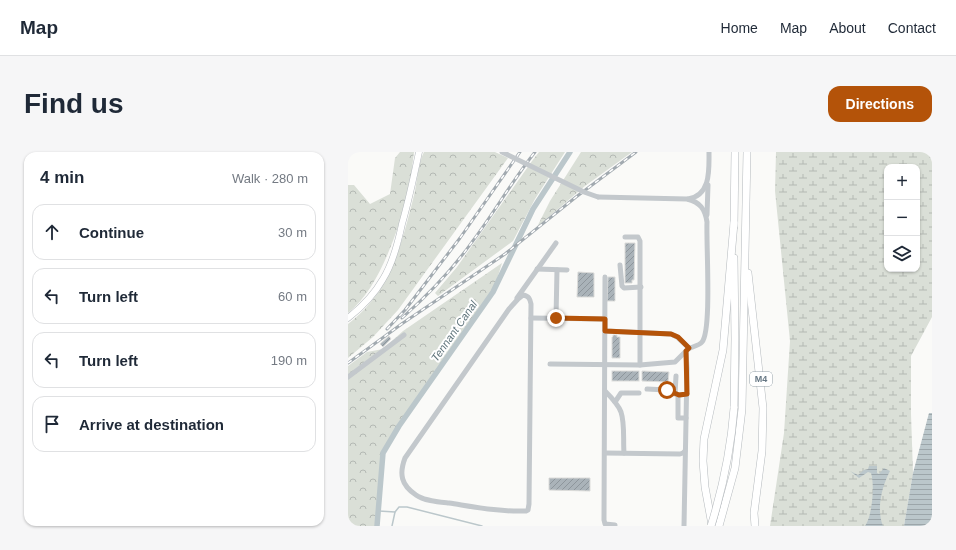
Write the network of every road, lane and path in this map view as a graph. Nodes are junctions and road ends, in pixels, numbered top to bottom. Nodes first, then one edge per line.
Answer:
1 (419, 152) edge
2 (502, 152) edge
3 (709, 152) edge
4 (735, 152) edge
5 (747, 152) edge
6 (708, 182) junction
7 (687, 199) junction
8 (707, 222) junction
9 (734, 223) junction
10 (745, 232) junction
11 (625, 237) dead end
12 (556, 243) dead end
13 (620, 265) dead end
14 (537, 269) junction
15 (557, 270) junction
16 (567, 270) dead end
17 (605, 277) dead end
18 (641, 287) junction
19 (513, 303) junction
20 (348, 318) edge
21 (531, 318) junction
22 (556, 318) junction
23 (605, 319) junction
24 (605, 331) junction
25 (640, 332) junction
26 (404, 335) dead end
27 (687, 349) junction
28 (550, 364) dead end
29 (606, 365) junction
30 (640, 365) junction
31 (676, 376) dead end
32 (348, 377) edge
33 (647, 389) dead end
34 (605, 391) junction
35 (639, 393) dead end
36 (677, 394) junction
37 (687, 394) junction
38 (615, 402) junction
39 (686, 418) junction
40 (685, 451) junction
41 (605, 453) junction
42 (624, 453) junction
43 (615, 524) dead end
44 (684, 526) edge
45 (712, 526) edge
46 (719, 526) edge
47 (755, 526) edge

1 - 20 main road
2 - 7 lane, bridge
3 - 6 lane
4 - 9 highway
5 - 10 highway, M4
6 - 7 lane
6 - 8 lane
7 - 8 lane
8 - 27 lane
9 - 45 highway, bridge
9 - 45 highway, bridge
10 - 46 highway, M4
10 - 47 highway, M4
11 - 18 lane
12 - 14 lane
13 - 18 lane
14 - 15 lane
14 - 19 lane
15 - 16 lane
15 - 22 lane
17 - 23 lane
18 - 25 lane
19 - 21 lane
19 - 21 lane
21 - 22 lane
22 - 23 lane
23 - 24 lane
24 - 25 lane
24 - 29 lane
25 - 27 lane
25 - 30 lane
26 - 32 lane
27 - 30 lane
27 - 37 lane
28 - 29 lane
29 - 30 lane
29 - 34 lane
31 - 36 lane
33 - 36 lane
34 - 38 lane
34 - 41 lane
35 - 38 lane
36 - 37 lane
36 - 39 lane
37 - 39 lane
38 - 42 lane
39 - 40 lane
40 - 42 lane
40 - 44 lane
41 - 42 lane
41 - 43 lane

